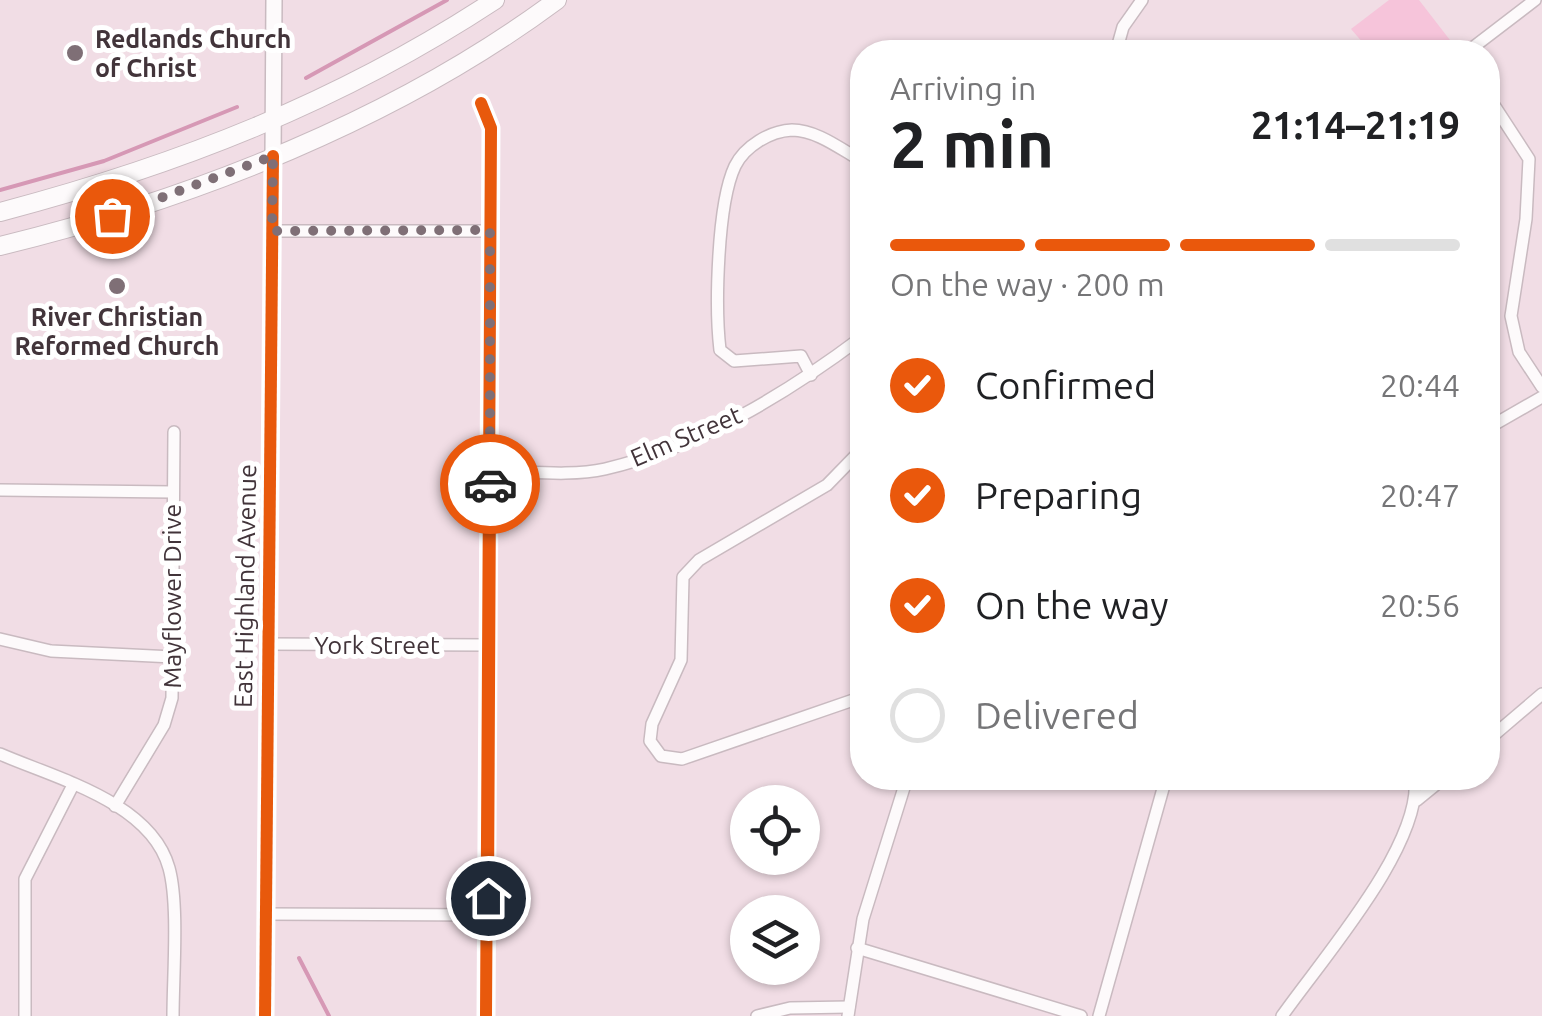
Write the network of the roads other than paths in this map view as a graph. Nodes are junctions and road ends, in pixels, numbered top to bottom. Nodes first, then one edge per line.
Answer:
1 (274, 0) edge
2 (495, 0) edge
3 (557, 0) edge
4 (1142, 0) edge
5 (1534, 0) edge
6 (1119, 40) edge
7 (1482, 40) edge
8 (481, 103) dead end
9 (1500, 115) edge
10 (274, 121) junction
11 (850, 155) edge
12 (273, 156) junction
13 (0, 212) edge
14 (490, 230) junction
15 (272, 231) junction
16 (0, 246) edge
17 (850, 346) edge
18 (811, 375) junction
19 (1542, 387) edge
20 (1542, 397) edge
21 (1500, 421) edge
22 (174, 432) dead end
23 (850, 462) edge
24 (490, 471) junction
25 (0, 490) edge
26 (172, 492) junction
27 (0, 639) edge
28 (266, 644) junction
29 (488, 645) junction
30 (173, 657) junction
31 (1542, 694) edge
32 (850, 701) edge
33 (1500, 730) edge
34 (0, 754) edge
35 (73, 786) junction
36 (904, 790) edge
37 (1163, 790) edge
38 (1417, 790) edge
39 (1430, 790) edge
40 (1418, 800) junction
41 (115, 806) junction
42 (266, 914) junction
43 (488, 915) junction
44 (858, 948) junction
45 (848, 1012) edge
46 (25, 1016) edge
47 (173, 1016) edge
48 (265, 1016) edge
49 (486, 1016) edge
50 (757, 1016) edge
51 (1080, 1016) edge
52 (1099, 1016) edge
53 (1282, 1016) edge

1 - 10 main road, East Highland Avenue
2 - 10 main road
3 - 12 main road
4 - 6 street
5 - 7 street
8 - 14 street
9 - 19 street
10 - 12 main road, East Highland Avenue
10 - 13 main road
11 - 18 street
12 - 15 street, East Highland Avenue
12 - 16 main road
14 - 15 street
14 - 24 street
15 - 28 street, East Highland Avenue
17 - 18 street, Elm Street
18 - 24 street, Elm Street
20 - 21 street
22 - 26 street, Mayflower Drive
23 - 32 street
24 - 29 street
25 - 26 street
26 - 30 street, Mayflower Drive
27 - 30 street
28 - 29 street, York Street
28 - 42 street, East Highland Avenue
29 - 43 street
30 - 41 street, Mayflower Drive
31 - 33 street
34 - 35 street
35 - 41 street
35 - 46 street
36 - 44 street
37 - 52 street
38 - 40 street
39 - 40 street
40 - 53 street
41 - 47 street
42 - 43 street
42 - 48 street, East Highland Avenue
43 - 49 street
44 - 45 street
44 - 51 street
45 - 50 street

